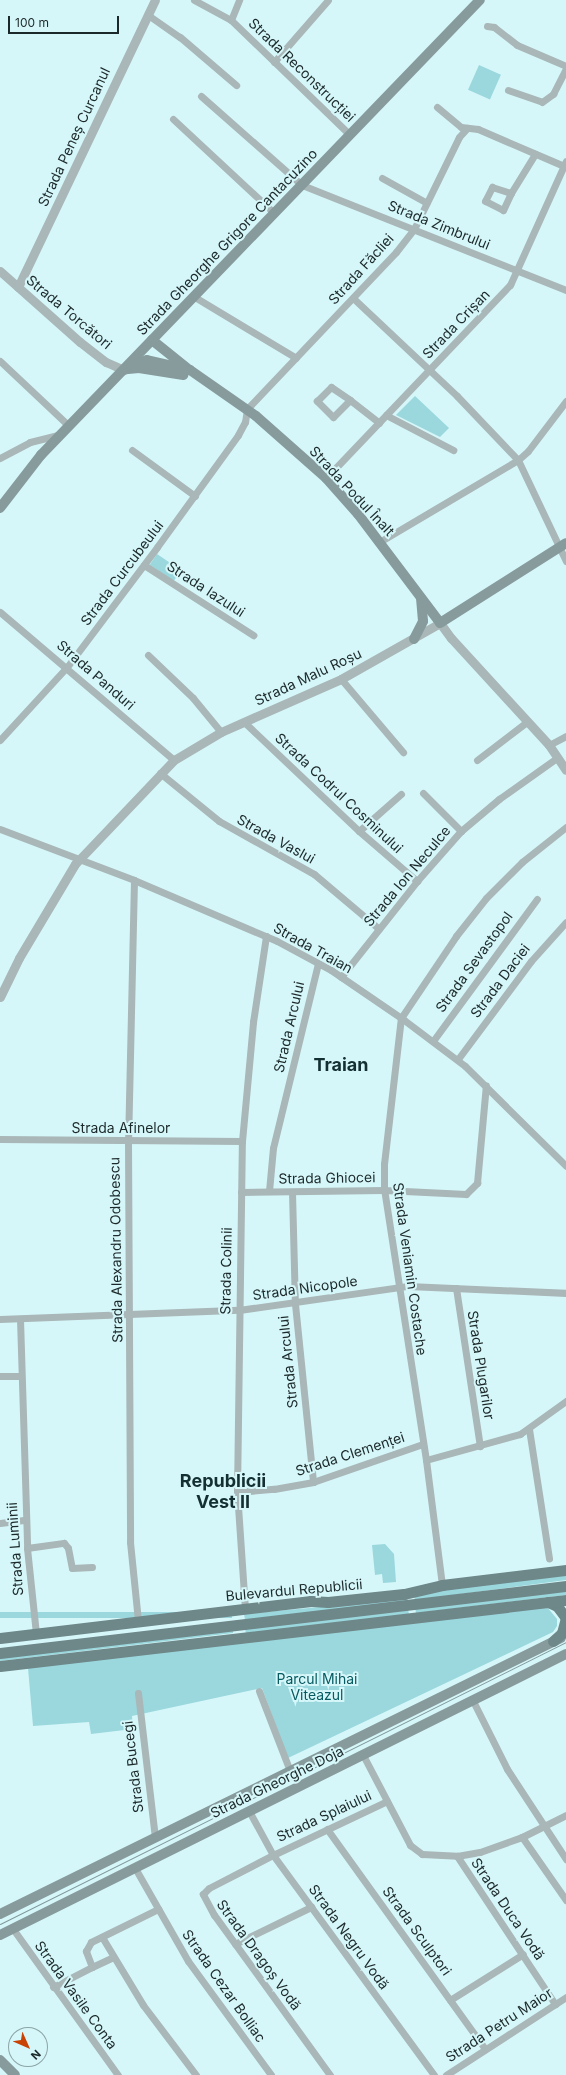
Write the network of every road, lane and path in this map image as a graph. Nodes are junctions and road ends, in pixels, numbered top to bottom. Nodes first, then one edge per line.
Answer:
1 (155, 0) edge
2 (194, 0) edge
3 (240, 0) edge
4 (328, 0) edge
5 (480, 0) edge
6 (148, 15) junction
7 (231, 20) junction
8 (487, 26) dead end
9 (274, 62) junction
10 (566, 67) edge
11 (236, 85) dead end
12 (508, 90) dead end
13 (200, 96) dead end
14 (437, 107) dead end
15 (173, 119) dead end
16 (467, 128) junction
17 (350, 135) junction
18 (534, 154) junction
19 (565, 164) edge
20 (382, 178) dead end
21 (302, 185) junction
22 (511, 193) dead end
23 (427, 203) junction
24 (274, 213) junction
25 (414, 229) junction
26 (0, 271) edge
27 (518, 271) junction
28 (18, 287) junction
29 (566, 290) edge
30 (193, 296) junction
31 (353, 298) junction
32 (152, 340) junction
33 (296, 358) junction
34 (0, 361) edge
35 (124, 370) junction
36 (190, 370) junction
37 (430, 370) junction
38 (205, 381) junction
39 (350, 400) junction
40 (566, 401) edge
41 (247, 409) junction
42 (386, 415) junction
43 (379, 423) junction
44 (69, 426) junction
45 (62, 434) junction
46 (132, 450) dead end
47 (454, 450) dead end
48 (0, 458) edge
49 (518, 460) junction
50 (326, 478) junction
51 (195, 496) junction
52 (0, 508) edge
53 (381, 541) junction
54 (563, 545) edge
55 (566, 561) edge
56 (144, 565) junction
57 (418, 592) junction
58 (0, 612) edge
59 (440, 623) junction
60 (253, 635) dead end
61 (414, 639) junction
62 (148, 655) dead end
63 (67, 667) junction
64 (341, 679) junction
65 (244, 722) junction
66 (528, 722) junction
67 (221, 732) junction
68 (566, 736) edge
69 (0, 740) edge
70 (549, 745) junction
71 (403, 752) dead end
72 (558, 757) junction
73 (174, 760) junction
74 (477, 760) dead end
75 (566, 770) edge
76 (160, 773) junction
77 (423, 793) dead end
78 (401, 794) dead end
79 (566, 827) edge
80 (0, 829) edge
81 (359, 831) junction
82 (461, 831) junction
83 (80, 857) junction
84 (134, 880) junction
85 (417, 881) junction
86 (537, 899) dead end
87 (566, 922) edge
88 (380, 929) junction
89 (266, 936) junction
90 (318, 963) junction
91 (341, 977) junction
92 (4, 979) edge
93 (0, 997) edge
94 (401, 1018) junction
95 (434, 1041) junction
96 (458, 1059) junction
97 (486, 1085) junction
98 (0, 1139) edge
99 (128, 1141) junction
100 (242, 1142) junction
101 (566, 1166) edge
102 (384, 1190) junction
103 (241, 1192) junction
104 (269, 1192) junction
105 (292, 1192) junction
106 (398, 1286) junction
107 (456, 1288) junction
108 (566, 1294) edge
109 (295, 1304) junction
110 (239, 1310) junction
111 (130, 1314) junction
112 (0, 1319) edge
113 (20, 1319) junction
114 (0, 1376) edge
115 (21, 1376) junction
116 (566, 1401) edge
117 (529, 1429) junction
118 (423, 1444) junction
119 (480, 1446) junction
120 (426, 1460) junction
121 (313, 1482) junction
122 (237, 1492) junction
123 (26, 1520) junction
124 (0, 1523) edge
125 (27, 1548) junction
126 (549, 1558) dead end
127 (92, 1567) dead end
128 (566, 1570) edge
129 (442, 1585) junction
130 (566, 1586) edge
131 (566, 1600) edge
132 (547, 1602) junction
133 (245, 1608) junction
134 (138, 1621) junction
135 (36, 1634) junction
136 (566, 1635) edge
137 (0, 1638) edge
138 (553, 1641) junction
139 (0, 1653) edge
140 (566, 1654) edge
141 (0, 1666) edge
142 (259, 1691) dead end
143 (138, 1693) dead end
144 (473, 1701) junction
145 (363, 1755) junction
146 (290, 1771) junction
147 (387, 1801) junction
148 (249, 1811) junction
149 (566, 1815) edge
150 (543, 1826) junction
151 (327, 1829) junction
152 (522, 1837) junction
153 (155, 1838) junction
154 (273, 1855) junction
155 (457, 1856) junction
156 (566, 1858) edge
157 (136, 1868) junction
158 (566, 1900) edge
159 (311, 1907) junction
160 (158, 1909) junction
161 (0, 1914) edge
162 (13, 1929) junction
163 (0, 1935) edge
164 (102, 1936) junction
165 (235, 1944) junction
166 (523, 1954) junction
167 (113, 1957) junction
168 (92, 1967) junction
169 (53, 1987) junction
170 (566, 1997) edge
171 (450, 2000) junction
172 (555, 2004) junction
173 (486, 2049) junction
174 (0, 2060) edge
175 (14, 2075) edge
176 (118, 2075) edge
177 (196, 2075) edge
178 (271, 2075) edge
179 (330, 2075) edge
180 (434, 2075) edge
181 (446, 2075) edge

1 - 6 street, Strada Peneș Curcanul
2 - 7 street, Strada Reconstrucției
3 - 7 street
4 - 9 street
5 - 17 main road, Strada Gheorghe Grigore Cantacuzino
6 - 11 street
6 - 28 street, Strada Peneș Curcanul
7 - 9 street, Strada Reconstrucției
8 - 10 street
9 - 17 street, Strada Reconstrucției
10 - 12 street
13 - 21 street, Strada Zimbrului
14 - 16 street
15 - 24 street
16 - 18 street
16 - 23 street, Strada Făcliei
17 - 21 main road, Strada Gheorghe Grigore Cantacuzino
18 - 19 street
18 - 22 street
19 - 27 street, Strada Crișan
20 - 23 street
21 - 24 main road, Strada Gheorghe Grigore Cantacuzino
21 - 25 street, Strada Zimbrului
23 - 25 street, Strada Făcliei
24 - 30 main road, Strada Gheorghe Grigore Cantacuzino
25 - 27 street, Strada Zimbrului
25 - 31 street, Strada Făcliei
26 - 28 street, Strada Torcători
27 - 29 street, Strada Zimbrului
27 - 37 street, Strada Crișan
28 - 35 street, Strada Torcători
30 - 32 main road, Strada Gheorghe Grigore Cantacuzino
30 - 33 street
31 - 33 street, Strada Făcliei
31 - 37 street
32 - 35 main road, Strada Gheorghe Grigore Cantacuzino
32 - 36 main road
33 - 41 street, Strada Făcliei
34 - 44 street
35 - 36 main road, Strada Podul Înalt
35 - 38 main road, Strada Podul Înalt
35 - 44 main road, Strada Gheorghe Grigore Cantacuzino
36 - 38 main road, Strada Podul Înalt
37 - 42 street, Strada Crișan
37 - 49 street
38 - 41 main road, Strada Podul Înalt
39 - 39 street
39 - 43 street
40 - 49 street
41 - 50 main road, Strada Podul Înalt
41 - 51 street, Strada Curcubeului
42 - 43 street, Strada Crișan
42 - 47 street
43 - 50 street, Strada Crișan
44 - 45 main road, Strada Gheorghe Grigore Cantacuzino
45 - 48 street
45 - 52 main road, Strada Gheorghe Grigore Cantacuzino
46 - 51 street
49 - 53 street
49 - 54 street
50 - 53 main road, Strada Podul Înalt
51 - 56 street, Strada Curcubeului
53 - 57 main road, Strada Podul Înalt
54 - 55 street
54 - 59 main road, Strada Malu Roșu
56 - 60 street, Strada Iazului
56 - 63 street, Strada Curcubeului
57 - 59 main road, Strada Podul Înalt
57 - 61 main road
58 - 63 street, Strada Panduri
59 - 61 street, Strada Malu Roșu
59 - 66 street
61 - 64 street, Strada Malu Roșu
62 - 67 street
63 - 69 street, Strada Curcubeului
63 - 73 street, Strada Panduri
64 - 65 street, Strada Malu Roșu
64 - 71 street
65 - 67 street, Strada Malu Roșu
65 - 81 street, Strada Codrul Cosminului
66 - 70 street
66 - 74 street
67 - 73 street, Strada Malu Roșu
68 - 70 street
70 - 72 street
72 - 75 street
72 - 82 street, Strada Ion Neculce
73 - 76 street, Strada Malu Roșu
76 - 83 street, Strada Malu Roșu
76 - 88 street, Strada Vaslui
77 - 82 street
78 - 81 street
79 - 94 street, Strada Veniamin Costache
80 - 83 street, Strada Traian
81 - 85 street, Strada Codrul Cosminului
82 - 85 street, Strada Ion Neculce
83 - 84 street, Strada Traian
83 - 92 street, Strada Malu Roșu
84 - 89 street, Strada Traian
84 - 99 street, Strada Alexandru Odobescu
85 - 88 street, Strada Ion Neculce
86 - 95 street, Strada Sevastopol
87 - 96 street, Strada Daciei
88 - 91 street, Strada Ion Neculce
89 - 90 street, Strada Traian
89 - 100 street, Strada Colinii
90 - 91 street, Strada Traian
90 - 104 street, Strada Arcului
91 - 94 street, Strada Traian
92 - 93 street, Strada Malu Roșu
94 - 95 street, Strada Traian
94 - 102 street, Strada Veniamin Costache
95 - 96 street, Strada Traian
96 - 97 street, Strada Traian
97 - 101 street, Strada Traian
97 - 102 street, Strada Ghiocei
98 - 99 street, Strada Afinelor
99 - 100 street, Strada Afinelor
99 - 111 street, Strada Alexandru Odobescu
100 - 103 street, Strada Colinii
102 - 105 street, Strada Ghiocei
102 - 106 street, Strada Veniamin Costache
103 - 104 street, Strada Ghiocei
103 - 110 street, Strada Colinii
104 - 105 street, Strada Ghiocei
105 - 109 street, Strada Arcului
106 - 107 street, Strada Nicopole
106 - 109 street, Strada Nicopole
106 - 118 street, Strada Veniamin Costache
107 - 108 street, Strada Nicopole
107 - 119 street, Strada Plugarilor
109 - 110 street, Strada Nicopole
109 - 121 street, Strada Arcului
110 - 111 street, Strada Nicopole
110 - 122 street, Strada Colinii
111 - 113 street, Strada Nicopole
111 - 134 street, Strada Alexandru Odobescu
112 - 113 street, Strada Nicopole
113 - 115 street, Strada Luminii
114 - 115 street
115 - 123 street, Strada Luminii
116 - 117 street
117 - 119 street
117 - 126 street
118 - 120 street, Strada Veniamin Costache
118 - 121 street, Strada Clemenței
119 - 120 street
120 - 129 street, Strada Veniamin Costache
121 - 122 street, Strada Clemenței
122 - 133 street, Strada Colinii
123 - 124 street
123 - 125 street, Strada Luminii
125 - 127 street
125 - 135 street, Strada Luminii
128 - 129 main road, Bulevardul Republicii
129 - 133 main road, Bulevardul Republicii
130 - 139 main road, Bulevardul Republicii
131 - 132 main road
132 - 138 main road
132 - 141 main road
133 - 134 main road, Bulevardul Republicii
134 - 135 main road, Bulevardul Republicii
135 - 137 main road, Bulevardul Republicii
136 - 138 main road, Strada Gheorghe Doja
138 - 146 main road, Strada Gheorghe Doja
140 - 144 main road, Strada Gheorghe Doja
142 - 146 street
143 - 153 street, Strada Bucegi
144 - 145 main road, Strada Gheorghe Doja
144 - 150 street
145 - 147 street, Strada Duca Vodă
145 - 148 main road, Strada Gheorghe Doja
146 - 153 main road, Strada Gheorghe Doja
147 - 151 street, Strada Splaiului
147 - 155 street, Strada Duca Vodă
148 - 154 street, Strada Negru Vodă
148 - 157 main road, Strada Gheorghe Doja
149 - 150 street
150 - 152 street
150 - 156 street
151 - 154 street, Strada Splaiului
151 - 171 street, Strada Sculptori
152 - 155 street
152 - 158 street
153 - 161 main road, Strada Gheorghe Doja
154 - 159 street, Strada Negru Vodă
154 - 165 street, Strada Dragoș Vodă
155 - 166 street, Strada Duca Vodă
157 - 160 street, Strada Cezar Bolliac
157 - 162 main road, Strada Gheorghe Doja
159 - 165 street
159 - 180 street, Strada Negru Vodă
160 - 164 street
160 - 178 street, Strada Cezar Bolliac
162 - 163 main road, Strada Gheorghe Doja
162 - 169 street, Strada Vasile Conta
164 - 167 street
164 - 168 street
165 - 179 street, Strada Dragoș Vodă
166 - 171 street
166 - 172 street, Strada Duca Vodă
167 - 168 street
167 - 177 street
168 - 169 street
169 - 176 street, Strada Vasile Conta
170 - 172 street, Strada Petru Maior
171 - 173 street, Strada Sculptori
172 - 173 street, Strada Petru Maior
173 - 181 street, Strada Petru Maior
174 - 175 main road

